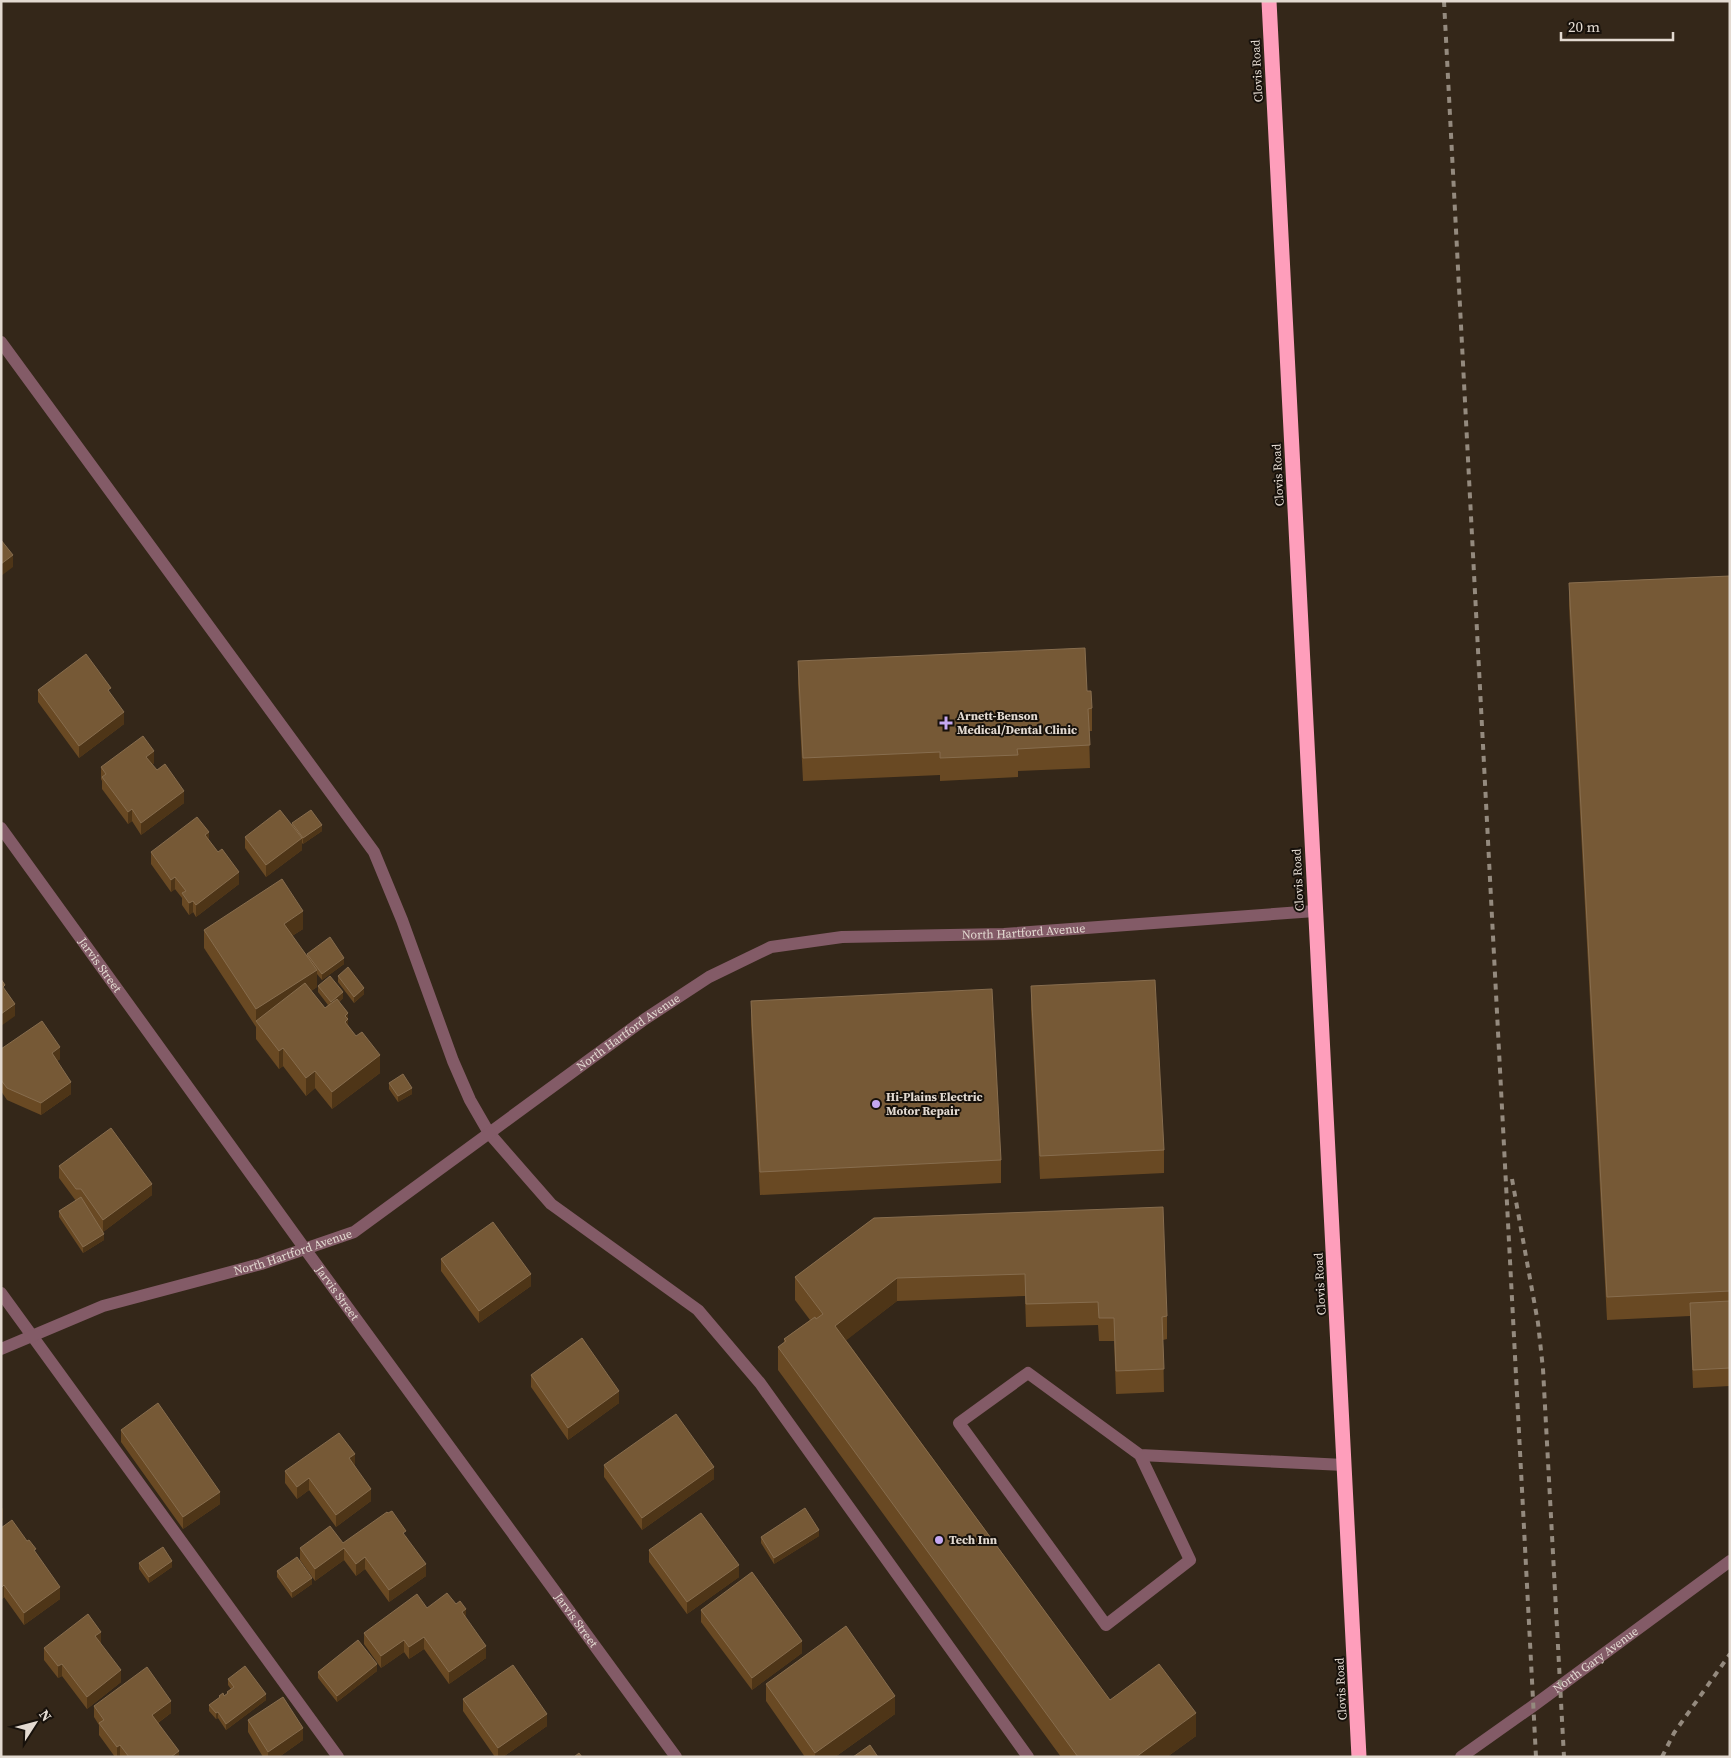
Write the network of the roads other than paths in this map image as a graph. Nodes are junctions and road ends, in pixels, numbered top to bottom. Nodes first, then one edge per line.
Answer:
1 (1268, 1) edge
2 (1, 342) edge
3 (1, 828) edge
4 (1315, 911) junction
5 (489, 1133) junction
6 (305, 1249) junction
7 (1, 1293) edge
8 (32, 1335) junction
9 (1, 1349) edge
10 (1140, 1455) junction
11 (1344, 1465) junction
12 (1730, 1561) edge
13 (338, 1757) edge
14 (676, 1757) edge
15 (1028, 1757) edge
16 (1360, 1757) edge
17 (1461, 1757) edge

1 - 4 highway, Clovis Road
2 - 5 street
3 - 6 street, Jarvis Street
4 - 5 street, North Hartford Avenue
4 - 11 highway, Clovis Road
5 - 6 street, North Hartford Avenue
5 - 15 street
6 - 8 street, North Hartford Avenue
6 - 14 street, Jarvis Street
7 - 8 street
8 - 9 street, North Hartford Avenue
8 - 13 street
10 - 10 street
10 - 11 street
11 - 16 highway, Clovis Road
12 - 17 street, North Gary Avenue

